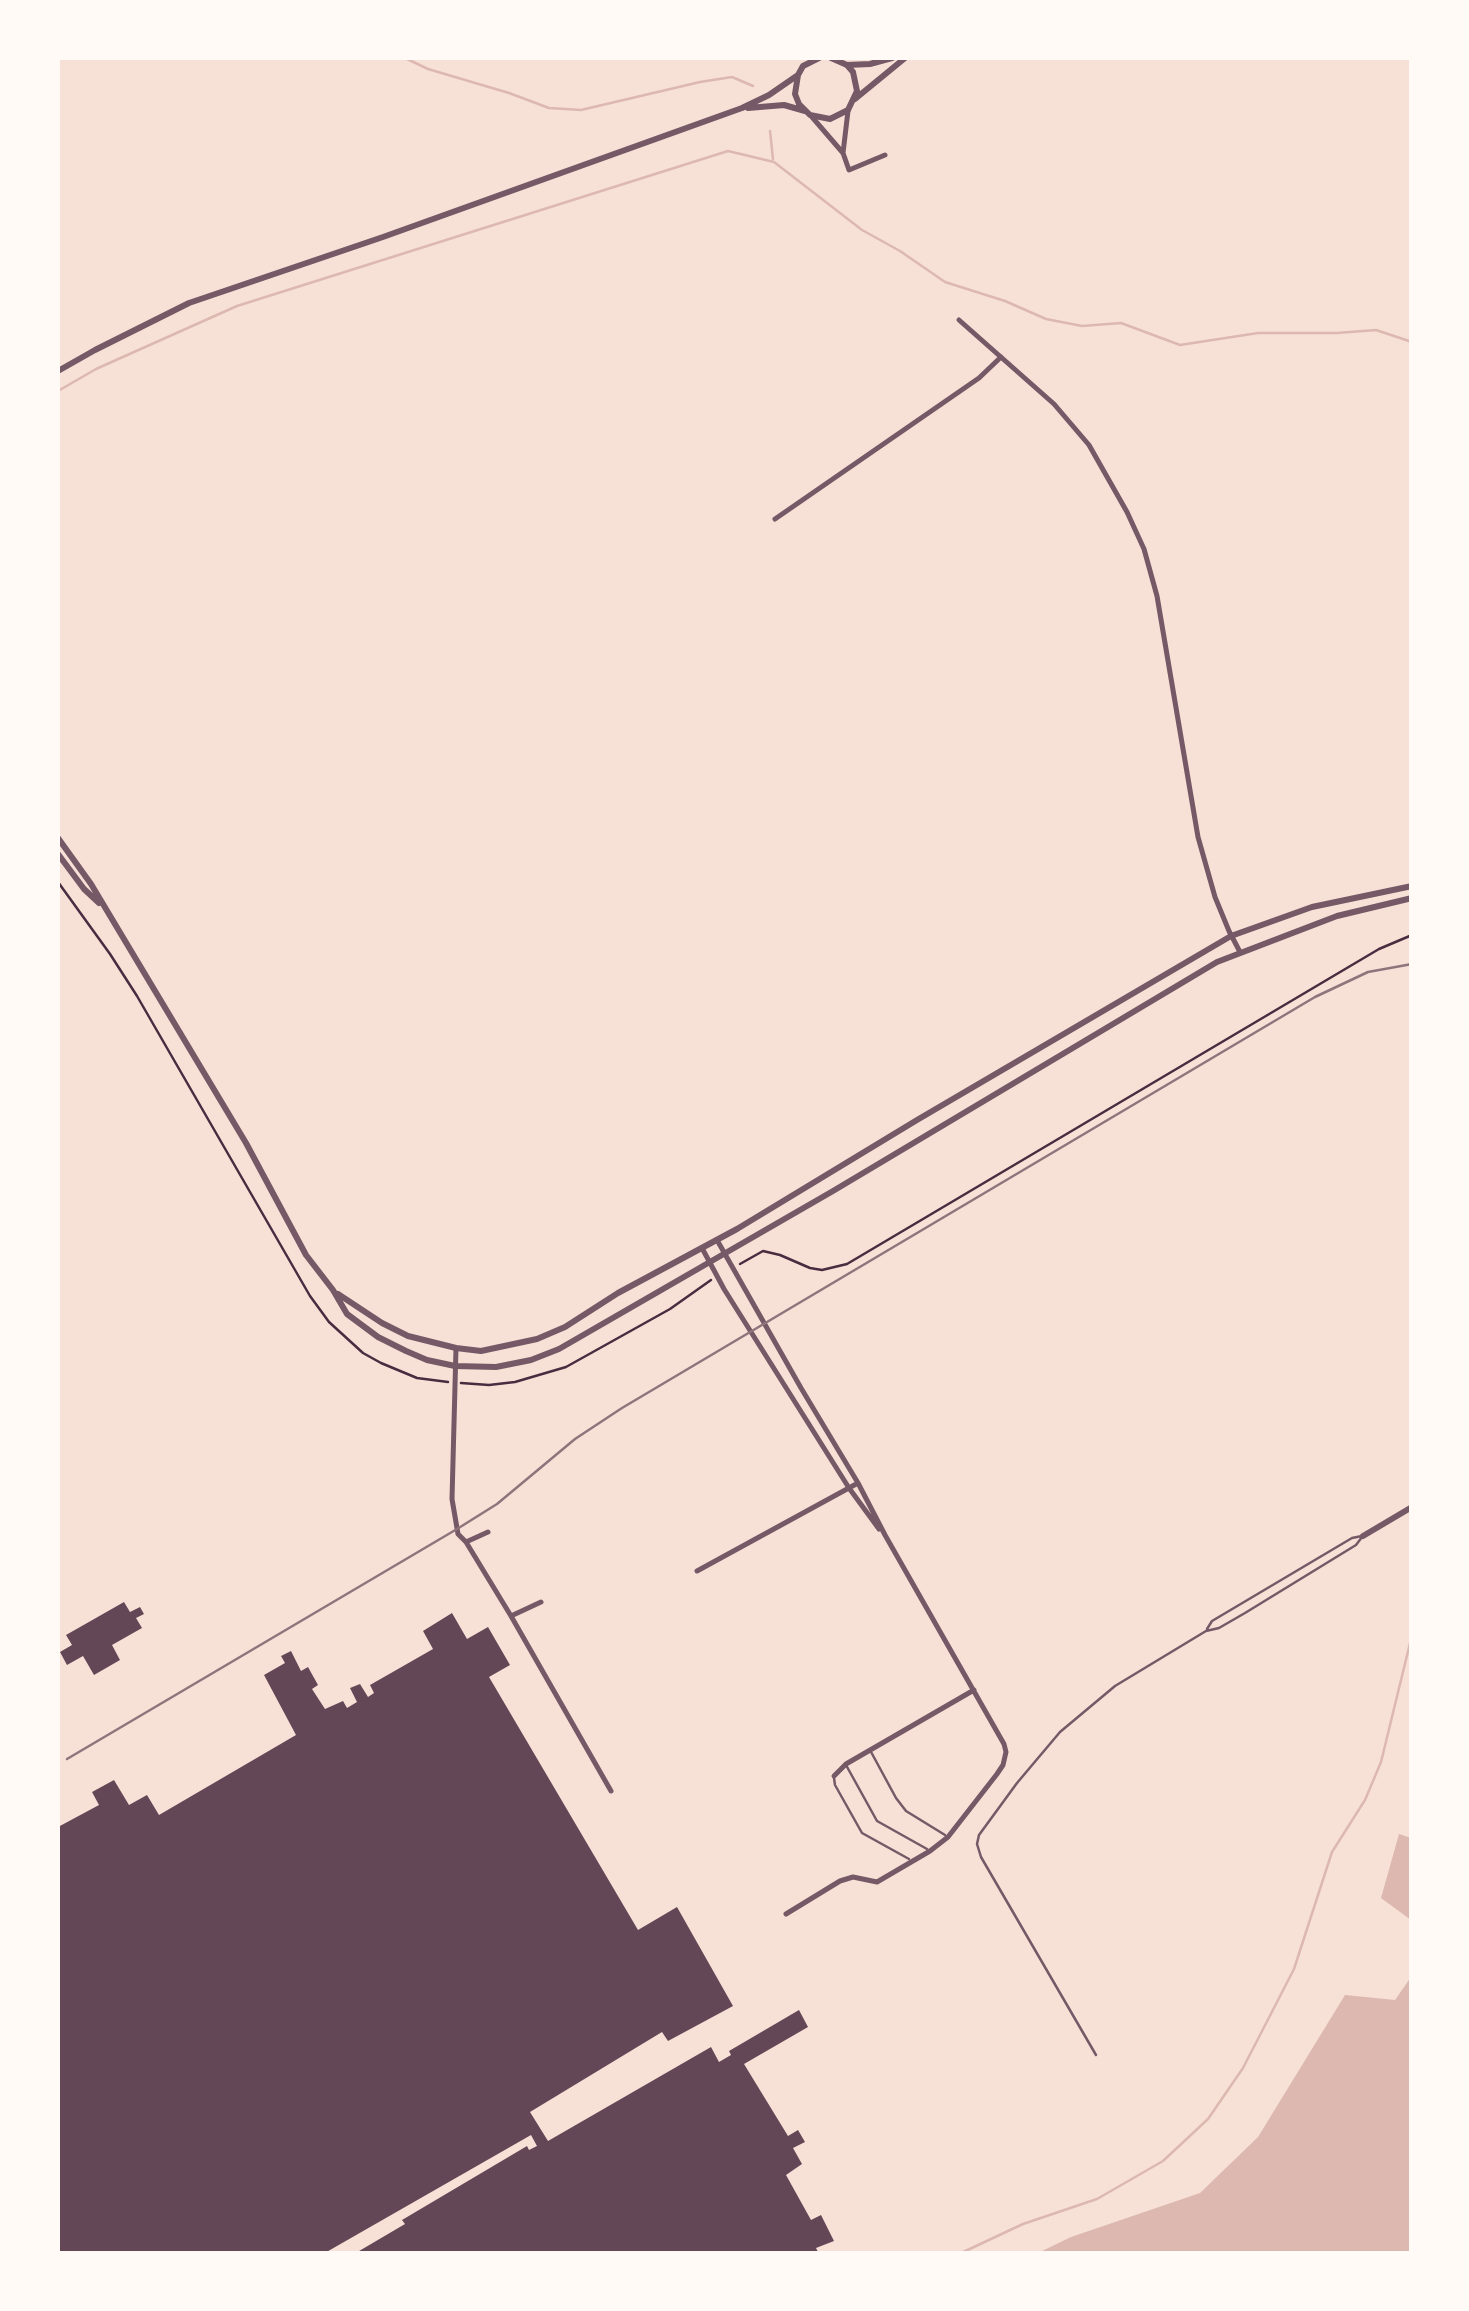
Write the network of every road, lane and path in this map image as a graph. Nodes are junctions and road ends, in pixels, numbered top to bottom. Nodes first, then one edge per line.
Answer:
1 (800, 58) edge
2 (819, 58) edge
3 (835, 58) edge
4 (892, 58) edge
5 (905, 58) edge
6 (847, 65) junction
7 (803, 66) junction
8 (798, 74) junction
9 (854, 100) junction
10 (742, 108) junction
11 (848, 110) junction
12 (808, 113) junction
13 (843, 152) junction
14 (884, 154) dead end
15 (959, 320) dead end
16 (1001, 357) junction
17 (58, 368) edge
18 (775, 519) dead end
19 (58, 838) edge
20 (58, 854) edge
21 (58, 882) edge
22 (1412, 886) edge
23 (1412, 898) edge
24 (104, 907) junction
25 (1412, 935) edge
26 (1231, 936) junction
27 (1240, 952) junction
28 (717, 1240) junction
29 (702, 1248) junction
30 (724, 1254) junction
31 (709, 1262) junction
32 (732, 1268) junction
33 (717, 1276) junction
34 (333, 1290) junction
35 (456, 1348) junction
36 (454, 1366) junction
37 (454, 1383) junction
38 (858, 1483) junction
39 (849, 1488) junction
40 (1412, 1506) edge
41 (488, 1532) dead end
42 (885, 1535) junction
43 (1363, 1536) junction
44 (466, 1542) junction
45 (697, 1571) dead end
46 (541, 1602) dead end
47 (511, 1616) junction
48 (1206, 1631) junction
49 (974, 1690) junction
50 (870, 1749) junction
51 (846, 1764) junction
52 (834, 1776) joint
53 (612, 1791) dead end
54 (948, 1836) junction
55 (930, 1851) junction
56 (912, 1862) junction
57 (786, 1914) dead end
58 (1096, 2055) dead end

1 - 7 street
2 - 7 street
3 - 6 street
4 - 6 street
5 - 9 street
6 - 9 street
7 - 8 street
8 - 10 street
8 - 12 street
9 - 11 street
10 - 12 street
10 - 17 street
11 - 12 street
11 - 13 street
12 - 13 street
13 - 14 street
15 - 16 street
16 - 18 street
16 - 26 street
19 - 24 street
20 - 24 street
21 - 37 path
22 - 26 street
23 - 27 street
24 - 34 street
25 - 32 path
26 - 27 street
26 - 28 street
27 - 30 street
28 - 29 street
28 - 30 street
29 - 31 street
29 - 35 street
30 - 31 street
30 - 32 street
31 - 33 street
31 - 36 street
32 - 38 street
33 - 37 path
33 - 39 street
34 - 35 street
34 - 36 street
35 - 36 street
36 - 37 street
37 - 44 street
38 - 39 street
38 - 42 street
39 - 42 street
39 - 45 street
40 - 43 street
41 - 44 street
42 - 49 street
43 - 48 lane
43 - 48 lane
44 - 47 street
46 - 47 street
47 - 53 street
48 - 58 lane
49 - 50 street
49 - 54 street
50 - 51 street
50 - 54 lane
51 - 52 street
51 - 55 lane
52 - 56 lane
54 - 55 street
55 - 56 street
56 - 57 street

